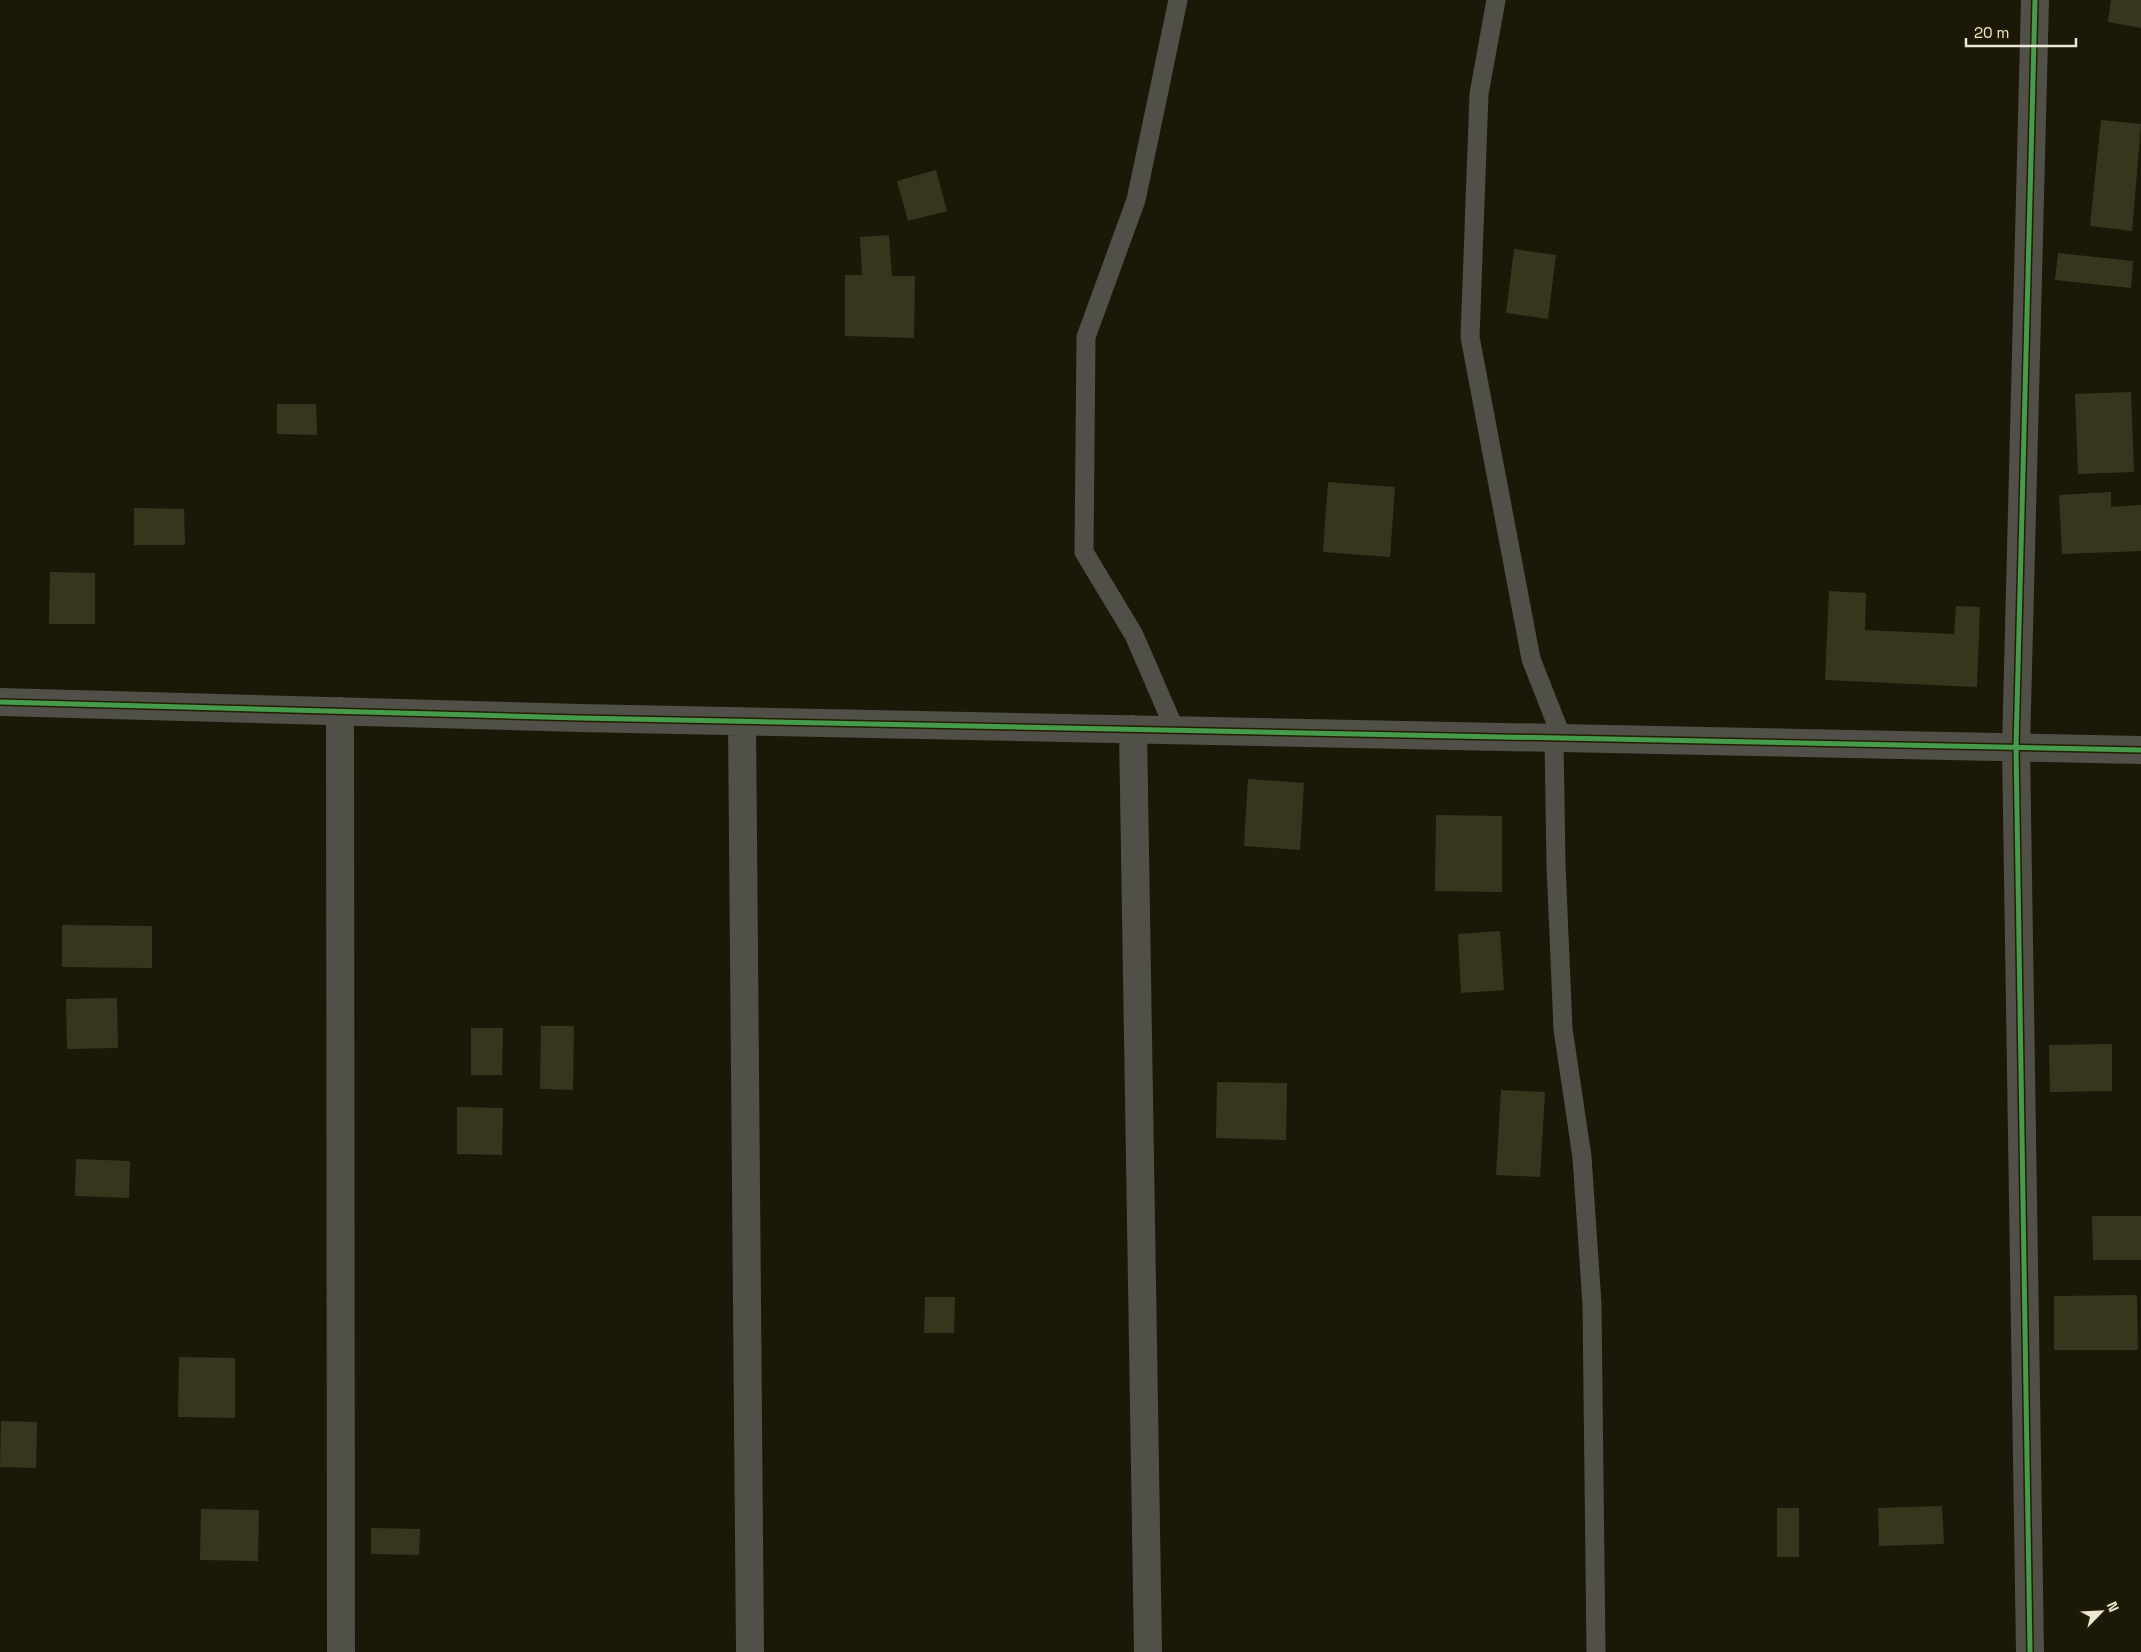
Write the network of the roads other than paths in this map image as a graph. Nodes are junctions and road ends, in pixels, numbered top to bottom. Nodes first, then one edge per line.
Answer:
1 (1178, 0) edge
2 (1496, 0) edge
3 (2035, 0) edge
4 (0, 702) edge
5 (340, 711) junction
6 (742, 721) junction
7 (1133, 729) junction
8 (1174, 730) junction
9 (1558, 738) junction
10 (2016, 747) junction
11 (2141, 750) edge
12 (341, 1652) edge
13 (750, 1652) edge
14 (1148, 1652) edge
15 (1596, 1652) edge
16 (2030, 1652) edge

1 - 8 lane
2 - 9 lane
3 - 10 street
4 - 5 street
5 - 6 street
5 - 12 street
6 - 7 street
6 - 13 street
7 - 8 street
7 - 14 street
8 - 9 street
9 - 10 street
9 - 15 lane
10 - 11 street
10 - 16 street

